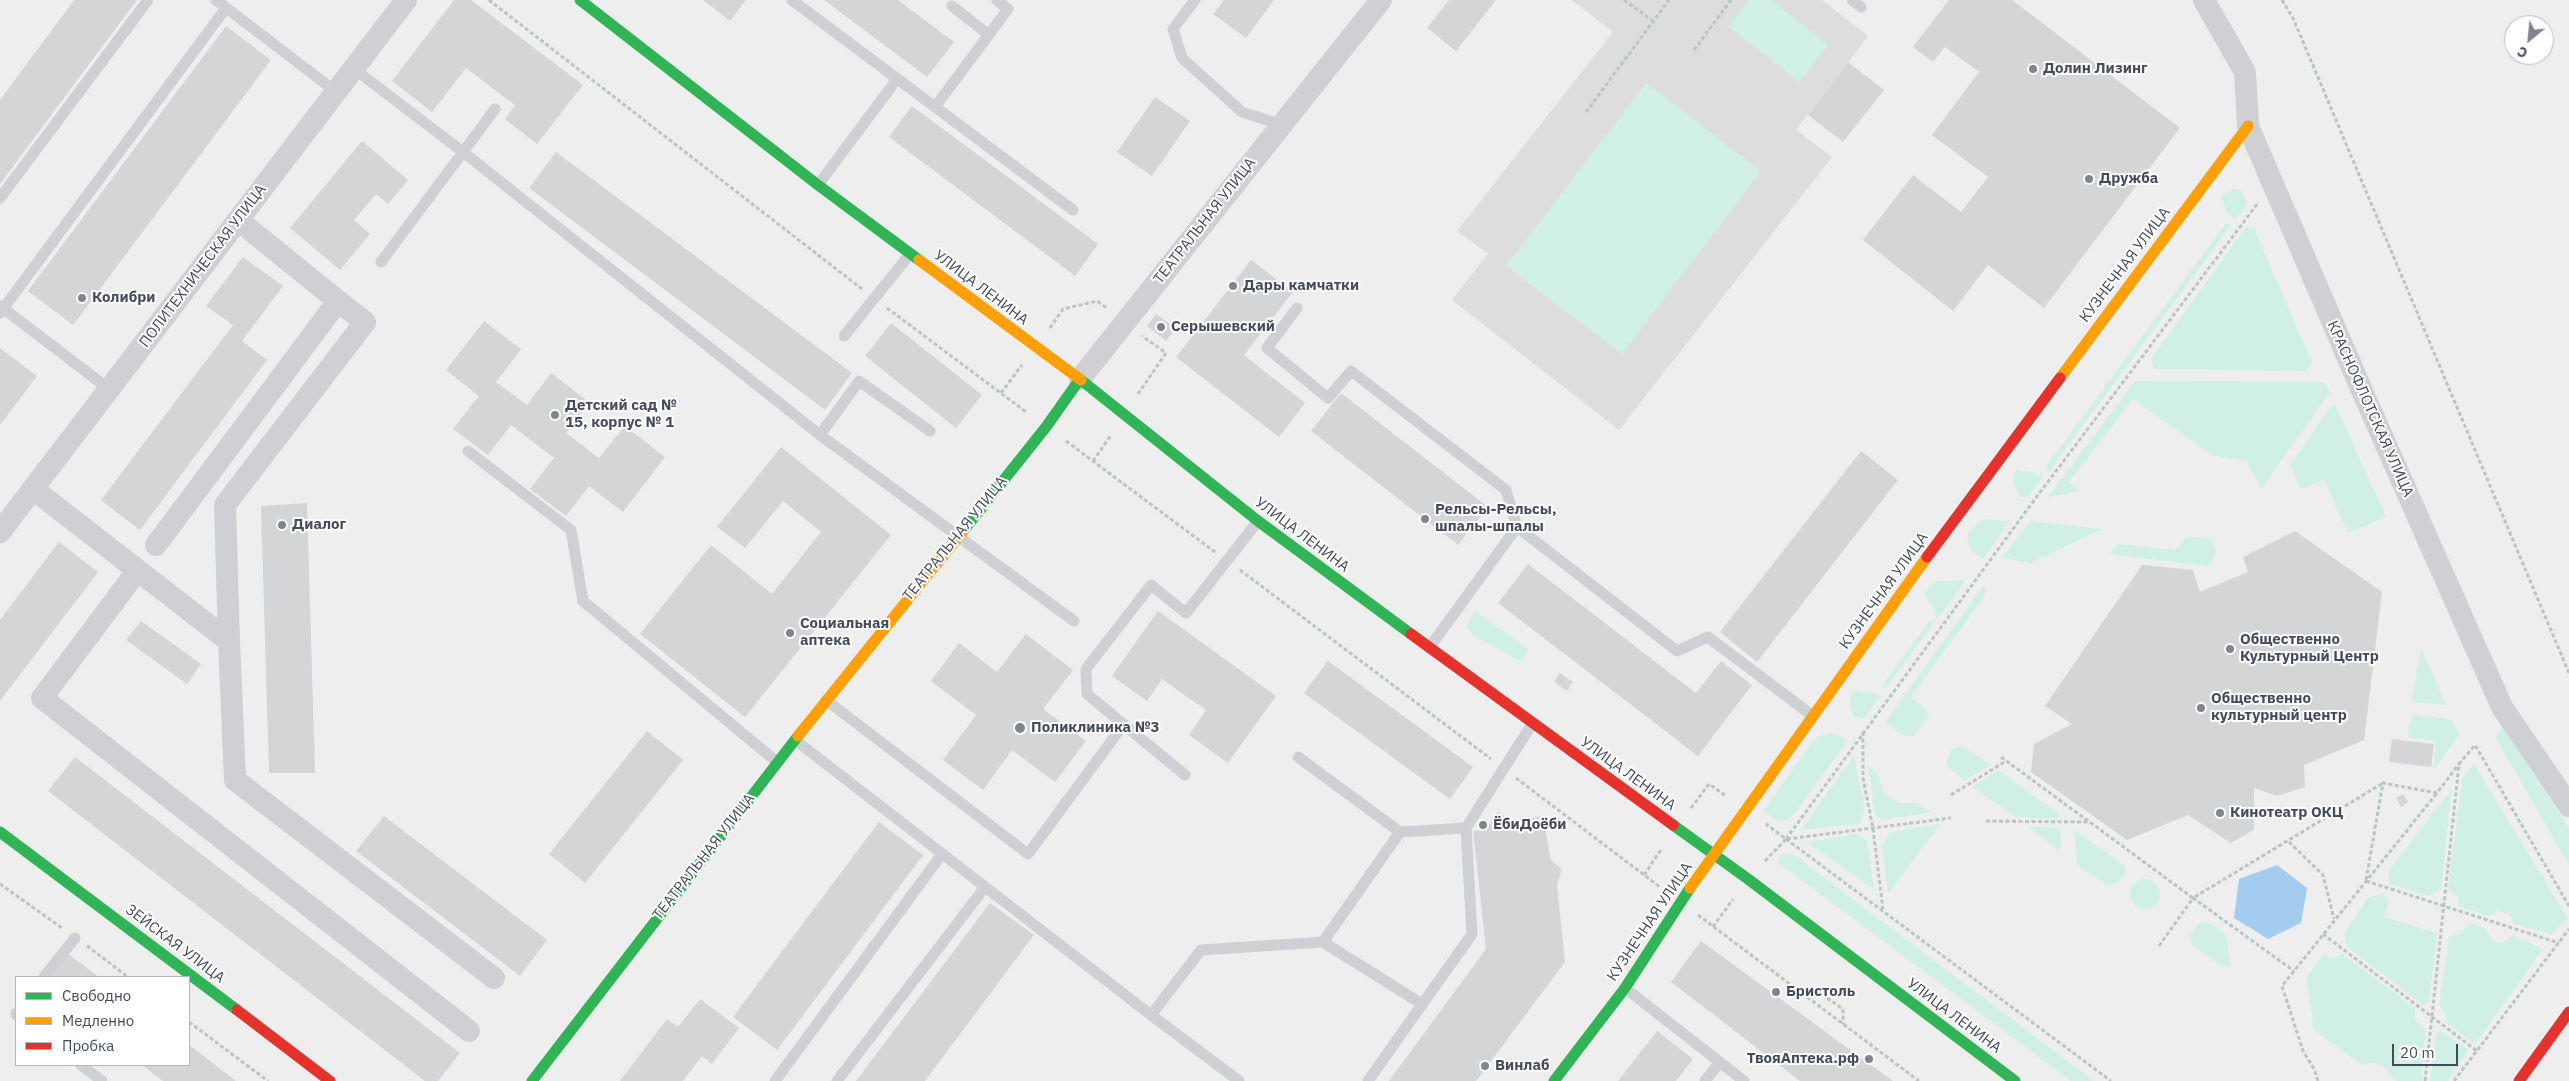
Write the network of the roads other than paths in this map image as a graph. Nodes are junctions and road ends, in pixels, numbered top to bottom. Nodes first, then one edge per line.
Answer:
1 (148, 0) edge
2 (216, 0) edge
3 (406, 0) edge
4 (580, 0) edge
5 (792, 0) edge
6 (997, 0) edge
7 (1195, 0) edge
8 (1381, 0) edge
9 (2204, 0) edge
10 (952, 6) dead end
11 (226, 8) junction
12 (989, 35) junction
13 (354, 68) junction
14 (897, 79) junction
15 (336, 91) junction
16 (935, 107) junction
17 (495, 109) dead end
18 (1282, 125) junction
19 (2248, 126) junction
20 (463, 152) junction
21 (818, 185) junction
22 (0, 198) edge
23 (1073, 210) dead end
24 (238, 220) junction
25 (910, 254) junction
26 (381, 262) dead end
27 (338, 301) junction
28 (1297, 308) dead end
29 (1, 309) edge
30 (844, 336) dead end
31 (1080, 379) junction
32 (109, 389) junction
33 (930, 431) dead end
34 (820, 435) junction
35 (468, 451) dead end
36 (32, 489) junction
37 (1258, 521) junction
38 (1517, 527) junction
39 (0, 532) edge
40 (957, 536) junction
41 (156, 545) dead end
42 (137, 571) junction
43 (1074, 621) dead end
44 (228, 641) junction
45 (1429, 648) junction
46 (826, 700) junction
47 (1813, 716) junction
48 (1532, 724) junction
49 (1118, 732) dead end
50 (795, 740) junction
51 (1298, 757) dead end
52 (777, 762) junction
53 (1185, 775) dead end
54 (2569, 806) edge
55 (1466, 828) junction
56 (0, 832) edge
57 (1400, 832) junction
58 (942, 854) junction
59 (1715, 855) junction
60 (985, 887) junction
61 (75, 938) dead end
62 (1323, 942) junction
63 (45, 976) edge
64 (494, 978) dead end
65 (1625, 988) junction
66 (1422, 1004) junction
67 (2569, 1012) edge
68 (1152, 1016) junction
69 (469, 1031) dead end
70 (1720, 1062) junction
71 (82, 1066) edge
72 (102, 1081) edge
73 (330, 1081) edge
74 (532, 1081) edge
75 (774, 1081) edge
76 (837, 1081) edge
77 (1239, 1081) edge
78 (1368, 1081) edge
79 (1554, 1081) edge
80 (1705, 1081) edge
81 (1744, 1081) edge
82 (2015, 1081) edge
83 (2518, 1081) edge

1 - 22 lane
2 - 11 lane
3 - 13 street, ПОЛИТЕХНИЧЕСКАЯ УЛИЦА
4 - 21 main road, УЛИЦА ЛЕНИНА
5 - 14 lane
6 - 12 lane
7 - 18 lane
8 - 18 street, ТЕАТРАЛЬНАЯ УЛИЦА
9 - 19 street, КРАСНОФЛОТСКАЯ УЛИЦА
10 - 12 lane
11 - 15 lane
11 - 29 lane
12 - 16 lane
13 - 15 street, ПОЛИТЕХНИЧЕСКАЯ УЛИЦА
13 - 20 lane
14 - 16 lane
14 - 21 lane
15 - 24 street, ПОЛИТЕХНИЧЕСКАЯ УЛИЦА
16 - 23 lane
17 - 20 lane
18 - 31 street, ТЕАТРАЛЬНАЯ УЛИЦА
19 - 47 main road, КУЗНЕЧНАЯ УЛИЦА
19 - 54 street, КРАСНОФЛОТСКАЯ УЛИЦА
20 - 26 lane
20 - 34 lane
21 - 25 main road, УЛИЦА ЛЕНИНА
24 - 27 street
24 - 32 street, ПОЛИТЕХНИЧЕСКАЯ УЛИЦА
25 - 30 lane
25 - 31 main road, УЛИЦА ЛЕНИНА
27 - 41 street
27 - 44 street
28 - 38 lane
29 - 32 lane
31 - 37 main road, УЛИЦА ЛЕНИНА
31 - 40 main road, ТЕАТРАЛЬНАЯ УЛИЦА
32 - 36 street, ПОЛИТЕХНИЧЕСКАЯ УЛИЦА
33 - 34 lane
34 - 40 lane
35 - 52 lane
36 - 39 street, ПОЛИТЕХНИЧЕСКАЯ УЛИЦА
36 - 42 street
37 - 45 main road, УЛИЦА ЛЕНИНА
37 - 53 lane
38 - 45 lane
38 - 47 lane
40 - 43 lane
40 - 46 main road, ТЕАТРАЛЬНАЯ УЛИЦА
42 - 44 street
42 - 69 street
44 - 64 street
45 - 48 main road, УЛИЦА ЛЕНИНА
46 - 49 lane
46 - 50 main road, ТЕАТРАЛЬНАЯ УЛИЦА
47 - 59 main road, КУЗНЕЧНАЯ УЛИЦА
48 - 55 lane
48 - 59 main road, УЛИЦА ЛЕНИНА
50 - 52 main road, ТЕАТРАЛЬНАЯ УЛИЦА
50 - 58 lane
51 - 57 lane
52 - 74 main road, ТЕАТРАЛЬНАЯ УЛИЦА
55 - 57 lane
55 - 66 lane
56 - 73 main road, ЗЕЙСКАЯ УЛИЦА
57 - 62 lane
58 - 60 lane
58 - 75 lane
59 - 65 main road, КУЗНЕЧНАЯ УЛИЦА
59 - 82 main road, УЛИЦА ЛЕНИНА
60 - 68 lane
60 - 76 lane
61 - 63 lane
62 - 66 lane
62 - 68 lane
65 - 70 lane
65 - 79 main road, КУЗНЕЧНАЯ УЛИЦА
66 - 78 lane
67 - 83 main road
68 - 77 lane
70 - 80 lane
70 - 81 lane
71 - 72 lane

